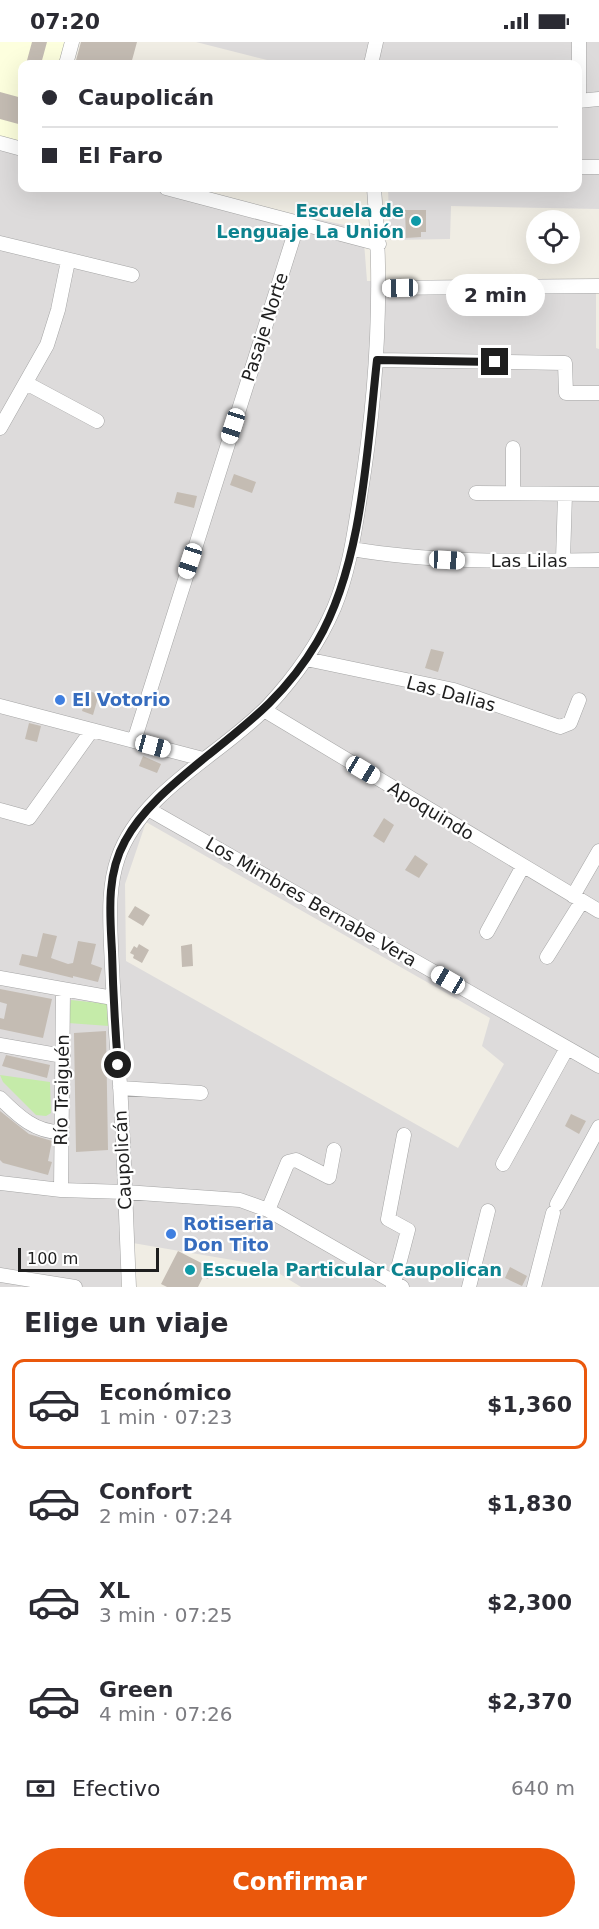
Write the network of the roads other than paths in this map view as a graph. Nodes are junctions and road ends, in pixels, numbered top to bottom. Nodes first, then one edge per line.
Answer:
1 (72, 42) edge
2 (376, 42) edge
3 (579, 42) edge
4 (67, 60) edge
5 (372, 60) edge
6 (579, 60) edge
7 (598, 99) edge
8 (582, 101) edge
9 (599, 114) edge
10 (0, 143) edge
11 (18, 148) edge
12 (582, 167) edge
13 (599, 167) edge
14 (190, 192) edge
15 (374, 192) edge
16 (298, 223) junction
17 (0, 243) edge
18 (379, 244) junction
19 (68, 261) junction
20 (132, 275) dead end
21 (599, 286) edge
22 (378, 288) junction
23 (377, 360) junction
24 (26, 383) junction
25 (599, 393) edge
26 (97, 422) dead end
27 (1, 426) edge
28 (513, 448) dead end
29 (476, 494) dead end
30 (513, 494) junction
31 (565, 494) junction
32 (599, 494) edge
33 (351, 549) junction
34 (563, 560) junction
35 (599, 560) edge
36 (306, 659) junction
37 (579, 700) dead end
38 (0, 706) edge
39 (264, 710) junction
40 (92, 730) junction
41 (134, 741) junction
42 (203, 759) junction
43 (148, 809) junction
44 (0, 810) edge
45 (599, 851) edge
46 (523, 866) junction
47 (578, 899) junction
48 (599, 911) edge
49 (487, 932) dead end
50 (547, 957) dead end
51 (0, 978) edge
52 (63, 991) junction
53 (113, 998) junction
54 (0, 1046) edge
55 (567, 1048) junction
56 (63, 1056) junction
57 (599, 1066) edge
58 (120, 1088) junction
59 (201, 1093) dead end
60 (0, 1098) edge
61 (599, 1127) edge
62 (62, 1132) junction
63 (405, 1135) dead end
64 (334, 1150) dead end
65 (503, 1164) dead end
66 (1, 1182) edge
67 (61, 1190) junction
68 (125, 1192) junction
69 (268, 1210) junction
70 (488, 1211) dead end
71 (0, 1275) edge
72 (396, 1285) edge
73 (75, 1287) edge
74 (129, 1287) edge
75 (469, 1287) edge
76 (534, 1287) edge

1 - 4 street
2 - 5 street
3 - 6 street
7 - 8 street
7 - 9 street
10 - 11 street
12 - 13 street
14 - 16 street
15 - 18 street, Caupolicán
16 - 18 street
16 - 41 street, Pasaje Norte
17 - 19 street
18 - 22 street, Caupolicán
19 - 20 street
19 - 24 street
21 - 22 street
22 - 23 street, Caupolicán
23 - 25 street
23 - 33 street, Caupolicán
24 - 26 street
24 - 27 street
28 - 30 street
29 - 30 street
30 - 31 street
31 - 32 street
31 - 34 street
33 - 34 street, Las Lilas
33 - 36 street, Caupolicán
34 - 35 street, Las Lilas
36 - 37 street, Las Dalias
36 - 39 street, Caupolicán
38 - 40 street
39 - 42 street, Caupolicán
39 - 46 street, Apoquindo
40 - 41 street
40 - 44 street
41 - 42 street
42 - 43 street, Caupolicán
43 - 53 street, Caupolicán
43 - 55 street, Los Mimbres Bernabe Vera
45 - 47 street
46 - 47 street, Apoquindo
46 - 49 street
47 - 48 street, Apoquindo
47 - 50 street
51 - 52 street
52 - 53 street
52 - 56 street, Río Traiguén
53 - 58 street, Caupolicán
54 - 56 street
55 - 57 street, Los Mimbres Bernabe Vera
55 - 65 street
56 - 62 street, Río Traiguén
58 - 59 street
58 - 68 street, Caupolicán
60 - 62 street
61 - 76 street
62 - 67 street, Río Traiguén
63 - 72 street
64 - 69 street
66 - 67 street
67 - 68 street
68 - 69 street
68 - 74 street, Caupolicán
69 - 72 street
70 - 75 street
71 - 73 street

